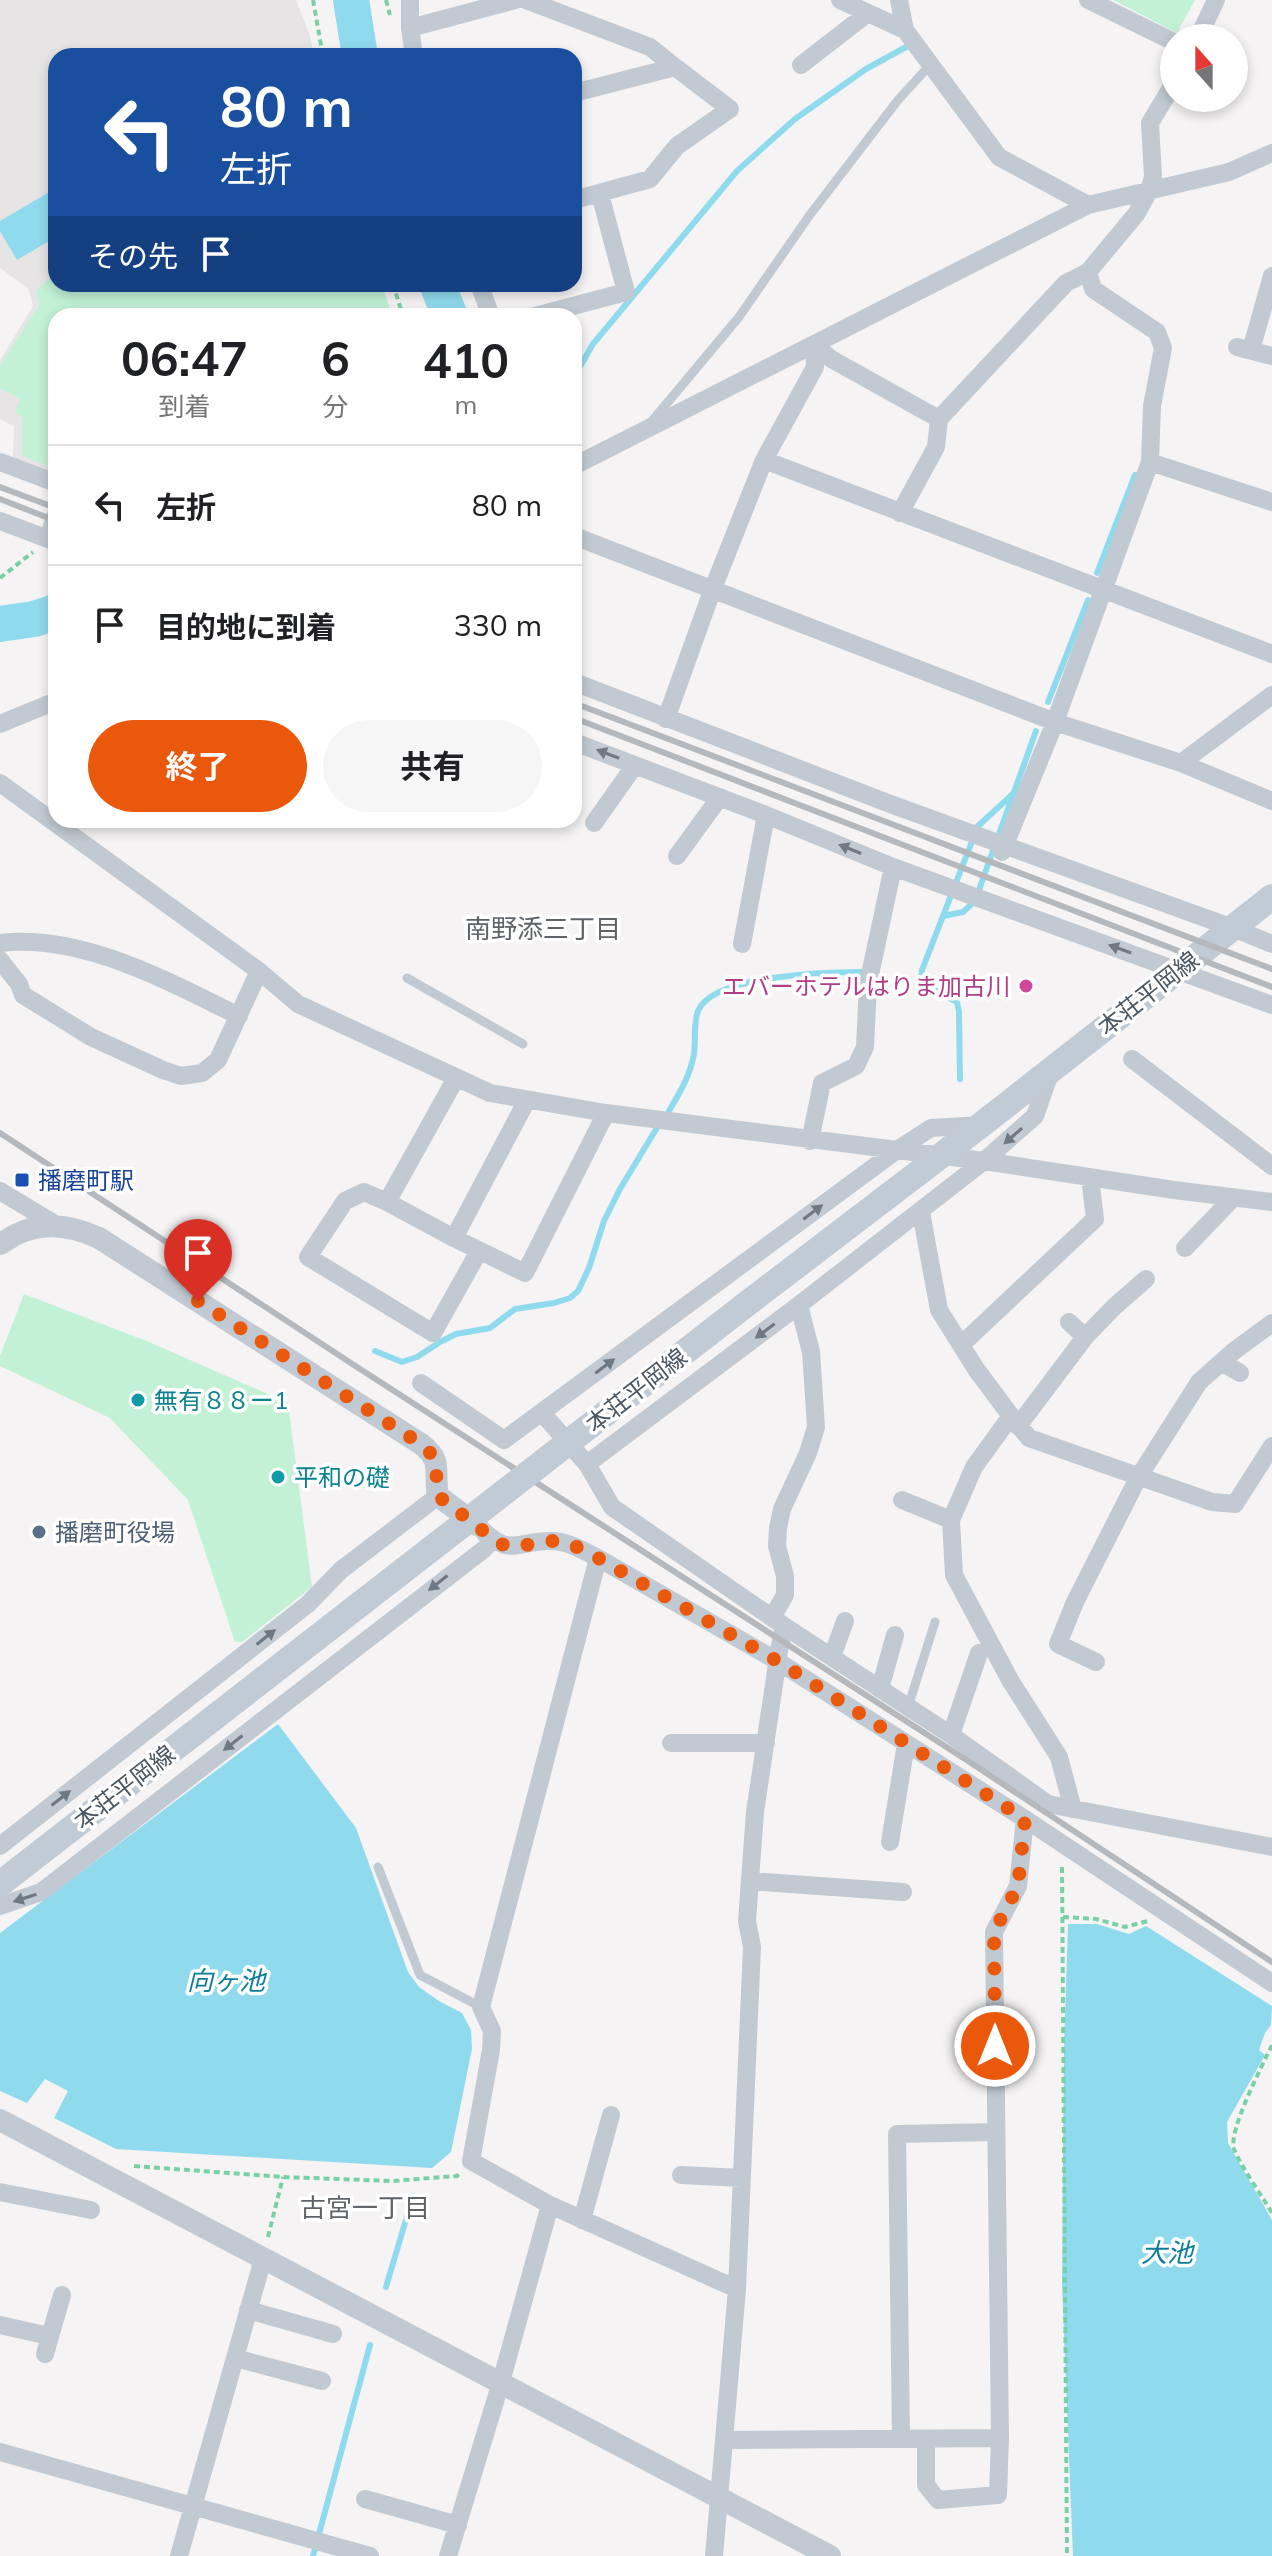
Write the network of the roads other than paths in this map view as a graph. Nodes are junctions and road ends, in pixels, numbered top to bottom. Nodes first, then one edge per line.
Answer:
1 (410, 0) edge
2 (515, 0) edge
3 (526, 0) edge
4 (840, 0) edge
5 (899, 0) edge
6 (1088, 0) edge
7 (1216, 0) edge
8 (868, 13) junction
9 (1205, 24) edge
10 (410, 28) junction
11 (905, 30) junction
12 (1160, 35) edge
13 (413, 48) edge
14 (932, 63) junction
15 (801, 65) dead end
16 (675, 67) junction
17 (582, 91) edge
18 (1160, 106) edge
19 (1272, 153) edge
20 (1149, 191) junction
21 (600, 194) junction
22 (582, 198) edge
23 (1088, 205) junction
24 (1088, 272) junction
25 (1272, 276) edge
26 (565, 308) edge
27 (814, 346) junction
28 (1272, 356) edge
29 (939, 419) junction
30 (642, 433) junction
31 (764, 460) junction
32 (0, 462) edge
33 (582, 462) edge
34 (1150, 462) junction
35 (48, 480) edge
36 (1272, 502) edge
37 (900, 513) junction
38 (0, 521) edge
39 (48, 539) edge
40 (582, 539) edge
41 (1105, 590) junction
42 (712, 591) junction
43 (1272, 654) edge
44 (582, 685) edge
45 (1272, 695) edge
46 (48, 704) edge
47 (666, 719) junction
48 (1055, 722) junction
49 (0, 724) edge
50 (582, 745) edge
51 (1181, 763) junction
52 (635, 765) junction
53 (0, 783) edge
54 (720, 797) junction
55 (1272, 801) edge
56 (766, 815) junction
57 (48, 818) edge
58 (594, 823) dead end
59 (62, 828) edge
60 (1003, 849) junction
61 (677, 856) dead end
62 (893, 867) junction
63 (1272, 897) edge
64 (1233, 928) junction
65 (0, 943) edge
66 (742, 944) dead end
67 (1272, 944) edge
68 (0, 960) edge
69 (1177, 970) junction
70 (259, 971) junction
71 (407, 978) dead end
72 (19, 984) junction
73 (0, 992) edge
74 (1272, 1005) edge
75 (239, 1016) junction
76 (523, 1044) dead end
77 (1132, 1059) dead end
78 (1051, 1070) junction
79 (456, 1078) junction
80 (527, 1100) junction
81 (606, 1113) junction
82 (981, 1125) junction
83 (810, 1141) junction
84 (897, 1150) junction
85 (941, 1156) junction
86 (984, 1161) junction
87 (1272, 1166) edge
88 (1090, 1178) junction
89 (0, 1191) edge
90 (1233, 1198) junction
91 (387, 1202) junction
92 (1272, 1202) edge
93 (21, 1204) junction
94 (921, 1212) junction
95 (58, 1226) junction
96 (28, 1230) junction
97 (454, 1238) junction
98 (0, 1244) edge
99 (1185, 1248) dead end
100 (479, 1251) junction
101 (1146, 1279) dead end
102 (799, 1305) junction
103 (1069, 1322) dead end
104 (1272, 1323) edge
105 (1085, 1337) junction
106 (962, 1344) junction
107 (1222, 1362) junction
108 (1240, 1373) dead end
109 (421, 1383) dead end
110 (542, 1413) junction
111 (1015, 1421) junction
112 (1272, 1446) edge
113 (587, 1464) junction
114 (1138, 1478) junction
115 (438, 1496) junction
116 (902, 1500) dead end
117 (951, 1520) junction
118 (481, 1528) junction
119 (533, 1544) junction
120 (598, 1558) junction
121 (462, 1564) junction
122 (779, 1621) junction
123 (845, 1621) dead end
124 (935, 1622) dead end
125 (895, 1635) dead end
126 (979, 1653) dead end
127 (832, 1657) junction
128 (779, 1662) junction
129 (1096, 1662) dead end
130 (880, 1689) junction
131 (908, 1707) junction
132 (951, 1735) junction
133 (671, 1743) dead end
134 (766, 1743) junction
135 (906, 1744) junction
136 (1073, 1809) junction
137 (1025, 1819) junction
138 (890, 1842) dead end
139 (0, 1846) edge
140 (1272, 1847) edge
141 (378, 1867) dead end
142 (750, 1881) junction
143 (0, 1884) edge
144 (903, 1892) dead end
145 (0, 1906) edge
146 (1272, 1983) edge
147 (481, 2007) junction
148 (611, 2115) dead end
149 (0, 2120) edge
150 (995, 2132) junction
151 (681, 2175) dead end
152 (742, 2178) junction
153 (0, 2192) edge
154 (550, 2205) junction
155 (91, 2210) dead end
156 (582, 2220) junction
157 (265, 2250) junction
158 (737, 2289) junction
159 (62, 2295) dead end
160 (248, 2310) junction
161 (0, 2325) edge
162 (333, 2334) dead end
163 (235, 2358) junction
164 (322, 2381) dead end
165 (501, 2382) junction
166 (1000, 2438) junction
167 (901, 2439) junction
168 (926, 2439) junction
169 (726, 2440) junction
170 (0, 2452) edge
171 (719, 2496) junction
172 (365, 2499) dead end
173 (194, 2506) junction
174 (458, 2525) junction
175 (179, 2556) edge
176 (370, 2556) edge
177 (448, 2556) edge
178 (714, 2556) edge
179 (830, 2556) edge

1 - 10 street
2 - 10 street
3 - 16 street
4 - 8 street
5 - 11 street
6 - 12 street
7 - 9 street
8 - 11 street
8 - 15 street
10 - 13 street
11 - 14 street
14 - 23 street
14 - 30 lane
16 - 17 street
16 - 21 street
18 - 20 street
19 - 20 street
20 - 23 street
20 - 24 street
21 - 22 street
21 - 26 street
23 - 27 street
24 - 29 street
24 - 34 street
25 - 28 street
27 - 29 street
27 - 30 street
27 - 31 street
29 - 37 street
30 - 33 street
31 - 37 street
31 - 42 street
32 - 35 street
34 - 36 street
34 - 41 street
37 - 41 street
38 - 39 street
40 - 42 street
41 - 43 street
41 - 48 street
42 - 47 street
42 - 48 street
44 - 47 street
45 - 51 street
46 - 49 street
47 - 60 street
48 - 51 street
48 - 60 street
52 -> 50 street
51 - 55 street
52 - 54 street
52 - 58 street
53 - 57 street
54 - 56 street
54 - 61 street
62 -> 56 street
56 - 66 street
59 - 70 street
60 - 64 street
69 -> 62 street
62 - 83 street
63 - 64 main road, 本荘平岡線
64 - 67 street
64 - 69 main road, 本荘平岡線
65 - 75 street
68 - 72 street
69 - 74 street
69 - 78 main road, 本荘平岡線
70 - 75 street
70 - 79 street
71 - 76 lane
72 - 73 street
72 - 75 street
77 - 87 street
78 - 82 main road, 本荘平岡線
78 -> 86 street
79 - 80 street
79 - 91 street
80 - 81 street
80 - 97 street
81 - 83 street
81 - 100 street
82 - 84 street
82 - 85 main road, 本荘平岡線
83 - 84 street
84 - 85 street
110 -> 84 street
85 - 86 street
85 - 143 main road, 本荘平岡線, bridge
86 - 88 street
86 - 94 street
88 - 90 street
88 - 106 street
89 - 93 street
90 - 92 street
90 - 99 street
91 - 97 street
91 - 100 street
93 - 95 street
93 - 96 street
94 - 102 street
94 - 106 street
95 - 96 street
95 - 115 street
96 - 98 street
97 - 100 street
101 - 105 street
102 -> 113 street
102 - 122 street
103 - 105 street
104 - 107 street
105 - 111 street
106 - 111 street
107 - 108 street
107 - 114 street
109 - 110 street
110 - 113 street
111 - 114 street
111 - 117 street
112 - 114 street
113 - 122 street
114 - 129 street
115 - 118 street
139 -> 115 street
116 - 117 street
117 - 136 street
118 - 119 street
118 - 121 street
119 - 120 street
119 - 121 street
120 - 128 street
120 - 147 street
121 -> 145 street
122 - 127 street
122 - 128 street
123 - 127 street
124 - 131 lane
125 - 130 street
126 - 132 street
127 - 130 street
128 - 134 street
128 - 135 street
130 - 131 street
131 - 132 street
132 - 136 street
133 - 134 street
134 - 142 street
135 - 137 street
135 - 138 street
136 - 140 street
137 - 146 street
137 - 150 street
141 - 147 lane
142 - 144 street
142 - 152 street
147 - 154 street
148 - 156 street
149 - 157 street
150 - 166 street
150 - 167 street
151 - 152 street
152 - 158 street
153 - 155 street
154 - 156 street
154 - 165 street
156 - 158 street
157 - 160 street
157 - 165 street
158 - 169 street
159 - 161 street
160 - 162 street
160 - 163 street
163 - 164 street
163 - 173 street
165 - 171 street
165 - 174 street
166 - 168 street
166 - 168 street
167 - 168 street
167 - 169 street
169 - 171 street
170 - 173 street
171 - 178 street
171 - 179 street
172 - 174 street
173 - 175 street
173 - 176 street
174 - 177 street

